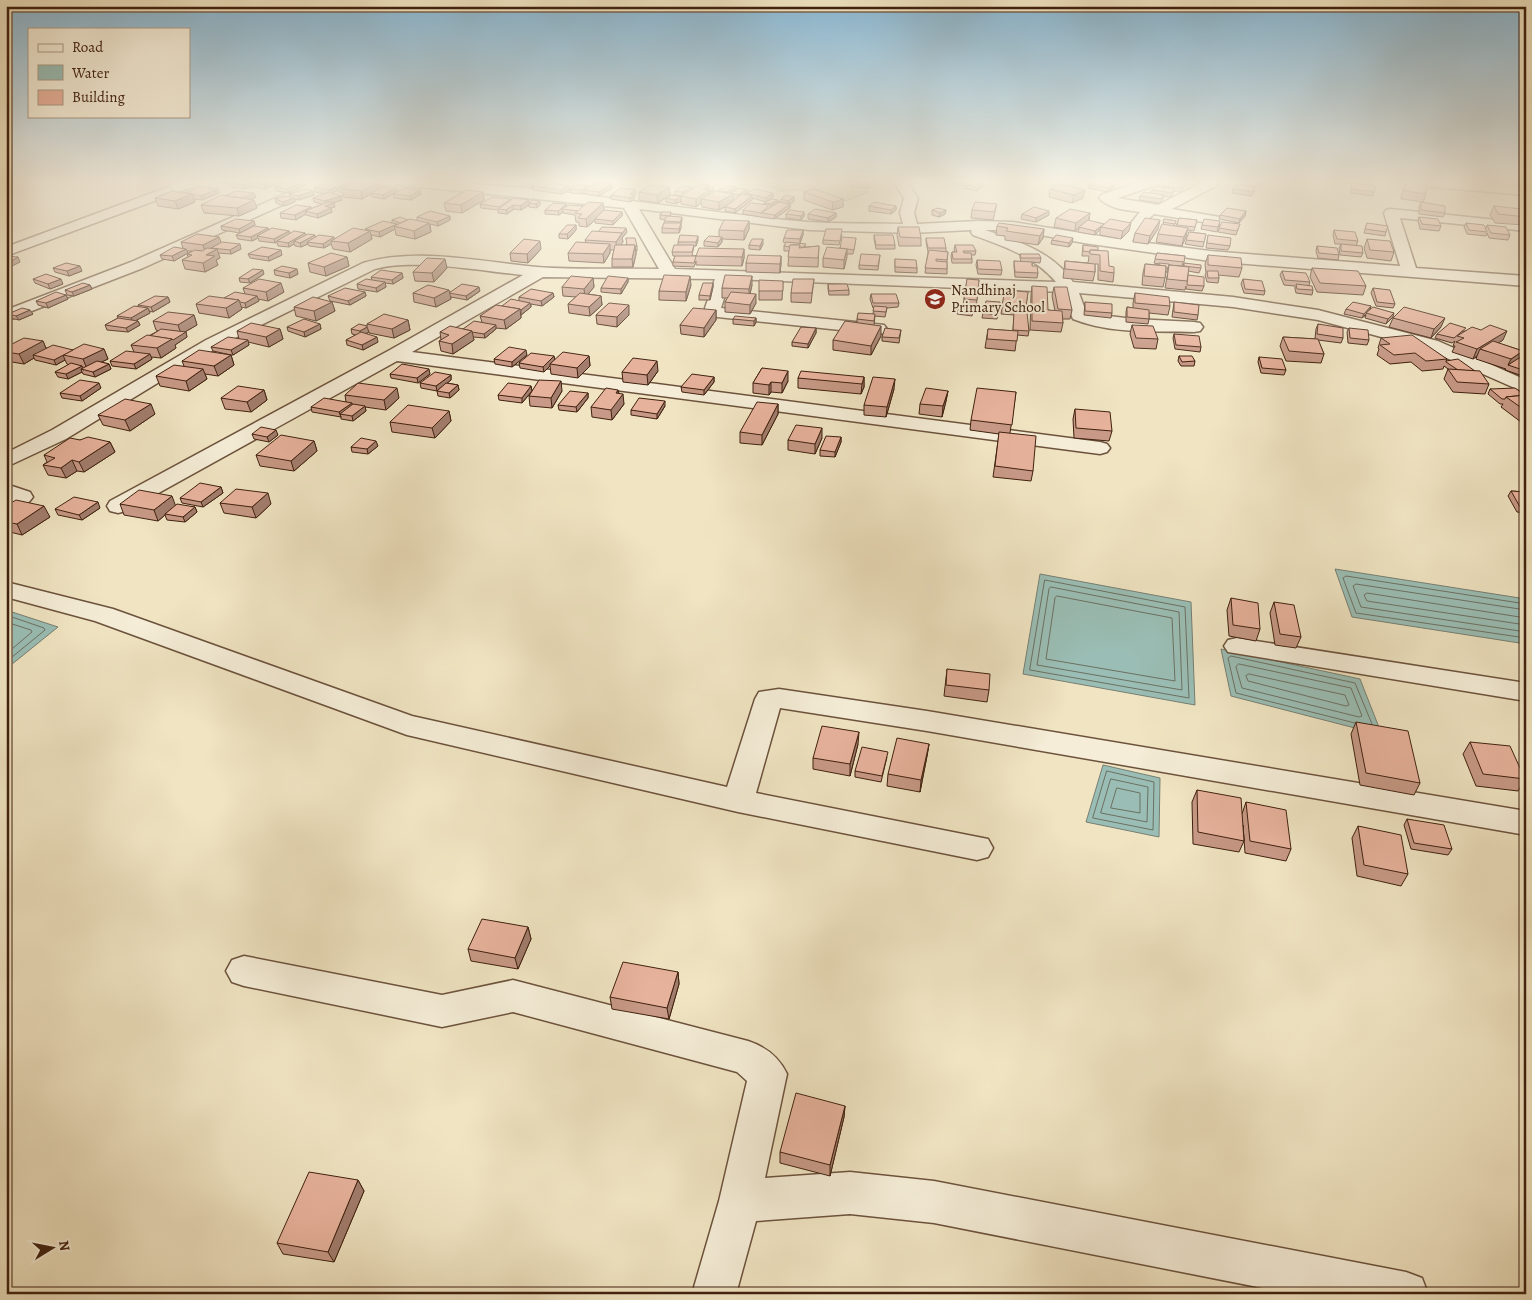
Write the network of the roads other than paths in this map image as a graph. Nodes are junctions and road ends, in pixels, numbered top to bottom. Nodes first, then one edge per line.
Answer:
1 (34, 242) edge
2 (189, 242) edge
3 (651, 242) edge
4 (1003, 242) edge
5 (1100, 242) edge
6 (1400, 242) edge
7 (1122, 244) joint
8 (6, 252) edge
9 (1409, 271) junction
10 (540, 272) junction
11 (670, 274) junction
12 (724, 274) junction
13 (1526, 281) edge
14 (1069, 287) junction
15 (6, 316) edge
16 (1194, 328) dead end
17 (879, 329) edge
18 (394, 354) junction
19 (1526, 387) edge
20 (1100, 448) dead end
21 (6, 461) edge
22 (6, 490) edge
23 (118, 506) dead end
24 (6, 508) edge
25 (6, 589) edge
26 (1238, 646) dead end
27 (1526, 692) edge
28 (738, 801) junction
29 (1526, 823) edge
30 (977, 848) dead end
31 (244, 971) dead end
32 (740, 1201) junction
33 (714, 1294) edge
34 (1406, 1294) edge

1 - 8 street
2 - 15 street
3 - 11 street
4 - 14 street
5 - 7 street
6 - 9 street
7 - 9 street
9 - 13 street
10 - 11 street
10 - 18 street
10 - 21 street
11 - 12 street
12 - 14 street
12 - 17 street
14 - 16 street
14 - 19 street
18 - 20 street
18 - 23 street
22 - 24 street
25 - 28 street
26 - 27 street
28 - 29 street
28 - 30 street
31 - 32 street
32 - 33 street
32 - 34 street

